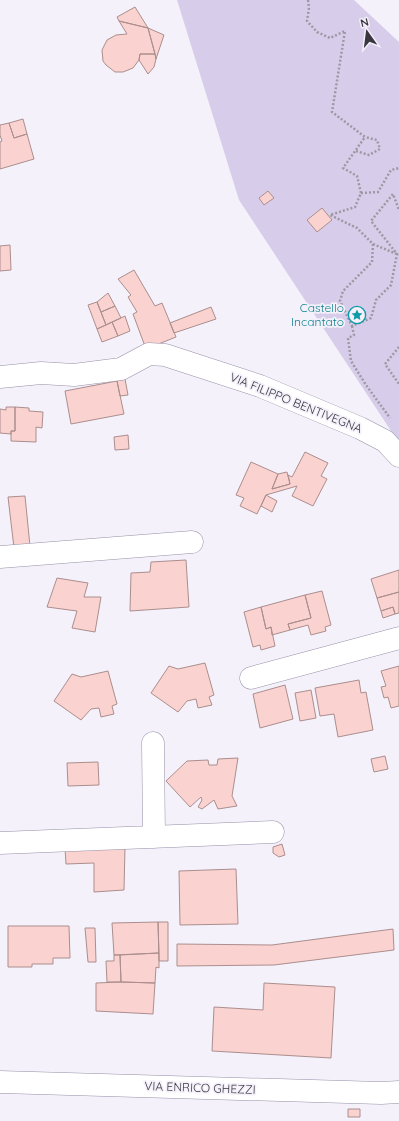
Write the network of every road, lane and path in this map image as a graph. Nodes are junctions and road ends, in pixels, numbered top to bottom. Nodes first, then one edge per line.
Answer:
1 (308, 0) edge
2 (365, 137) junction
3 (356, 151) junction
4 (399, 168) edge
5 (361, 193) junction
6 (399, 210) edge
7 (373, 244) junction
8 (398, 254) edge
9 (352, 326) junction
10 (399, 347) edge
11 (0, 377) edge
12 (399, 384) edge
13 (394, 424) dead end
14 (399, 456) edge
15 (192, 542) dead end
16 (0, 557) edge
17 (399, 638) edge
18 (252, 678) dead end
19 (153, 743) dead end
20 (273, 832) dead end
21 (154, 837) junction
22 (0, 843) edge
23 (0, 1082) edge
24 (399, 1092) edge

1 - 2 path
2 - 3 path
2 - 3 path
3 - 5 path
4 - 5 path
5 - 7 path
6 - 8 path
7 - 8 path
7 - 9 path
8 - 9 path
9 - 13 path
10 - 12 path
11 - 14 street, VIA FILIPPO BENTIVEGNA
15 - 16 street
17 - 18 street
19 - 21 street
20 - 21 street
21 - 22 street
23 - 24 street, VIA ENRICO GHEZZI

